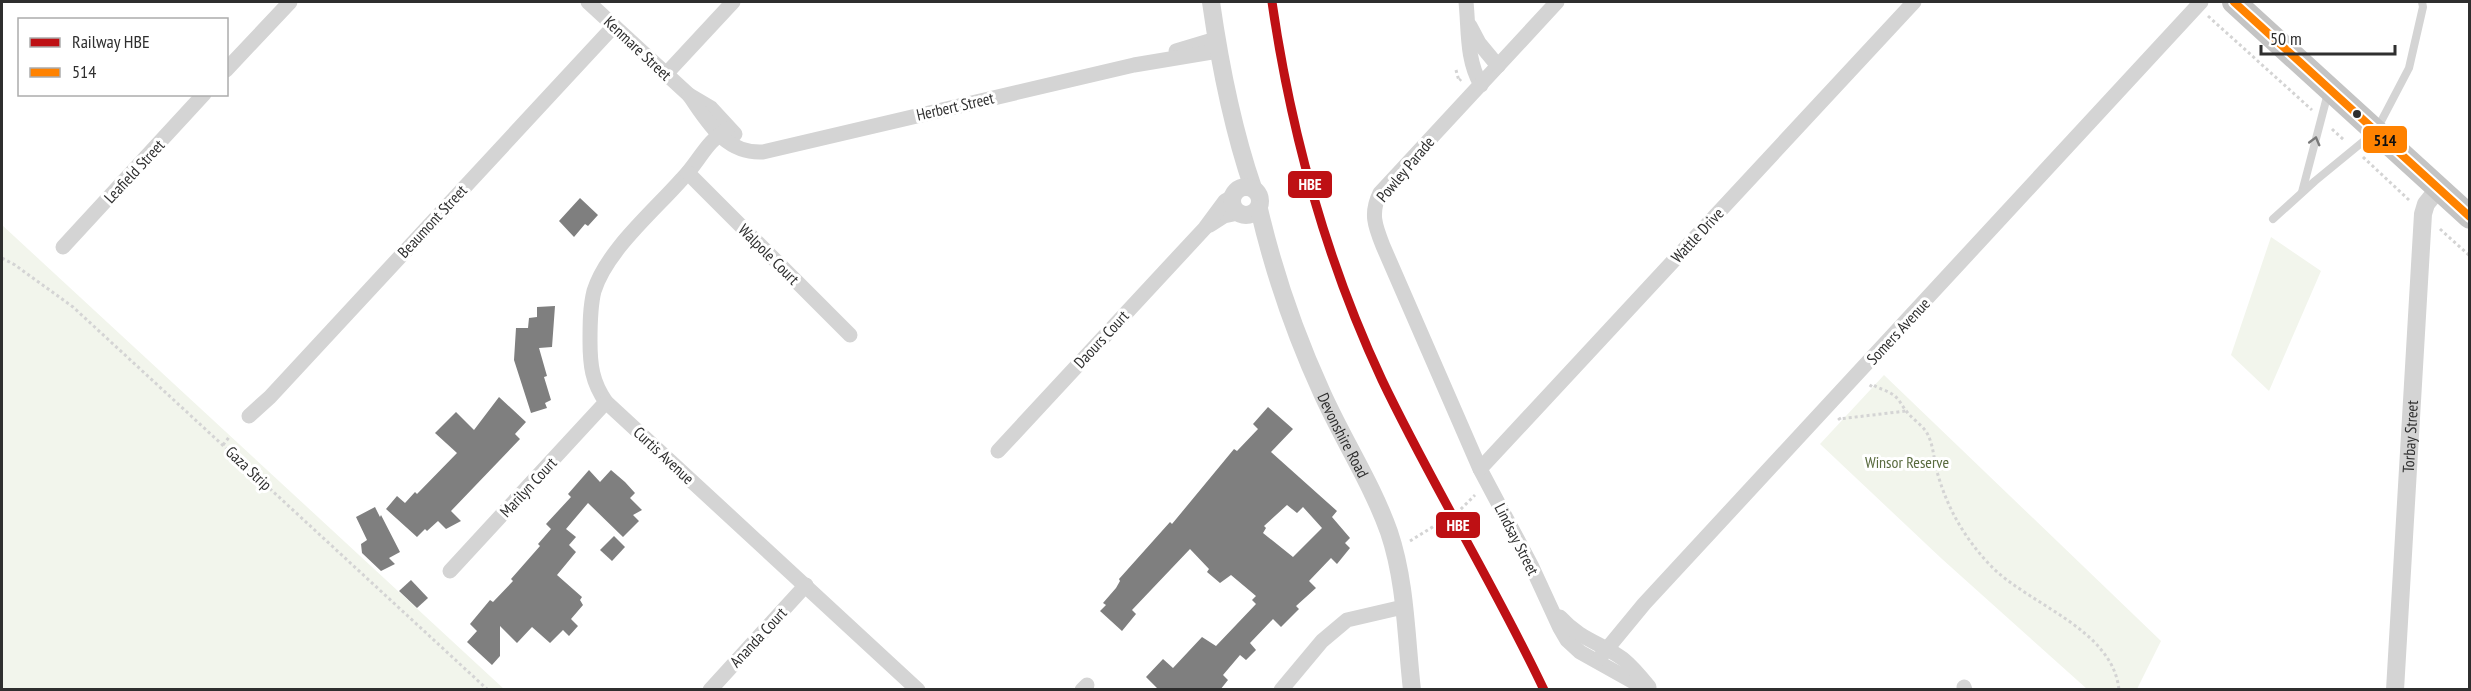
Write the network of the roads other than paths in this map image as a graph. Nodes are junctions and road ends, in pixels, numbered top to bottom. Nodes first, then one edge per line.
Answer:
1 (290, 2) edge
2 (588, 2) edge
3 (733, 2) edge
4 (1211, 2) edge
5 (1466, 2) edge
6 (1557, 2) edge
7 (1914, 2) edge
8 (2201, 2) edge
9 (2234, 2) edge
10 (2422, 2) edge
11 (1468, 23) junction
12 (614, 26) junction
13 (1217, 45) junction
14 (1498, 66) junction
15 (228, 68) edge
16 (666, 74) junction
17 (1480, 85) junction
18 (2329, 89) junction
19 (202, 96) edge
20 (2376, 131) junction
21 (723, 135) junction
22 (1235, 138) junction
23 (688, 173) junction
24 (2438, 189) junction
25 (2302, 193) junction
26 (1241, 205) junction
27 (2469, 217) edge
28 (2273, 219) dead end
29 (63, 247) dead end
30 (850, 335) dead end
31 (606, 402) junction
32 (249, 416) dead end
33 (998, 451) dead end
34 (1480, 469) junction
35 (450, 572) dead end
36 (806, 585) junction
37 (1403, 607) junction
38 (1552, 609) junction
39 (1607, 649) junction
40 (1597, 661) junction
41 (710, 690) edge
42 (918, 690) edge
43 (1281, 690) edge
44 (1412, 690) edge
45 (1650, 690) edge
46 (2395, 690) edge

1 - 15 street
2 - 12 street, Kenmare Street
3 - 16 street
4 - 13 street, Devonshire Road
5 - 11 street
6 - 14 street, Powley Parade
7 - 34 street, Wattle Drive
8 - 39 street, Somers Avenue
9 - 18 highway
10 - 20 lane
11 - 14 street
11 - 17 street
12 - 16 street, Kenmare Street
12 - 32 street, Beaumont Street
13 - 21 street, Herbert Street
13 - 22 street, Devonshire Road
14 - 17 street, Powley Parade
16 - 21 street, Kenmare Street
17 - 34 street, Powley Parade
18 - 20 highway
25 -> 18 lane
19 - 29 street, Leafield Street
20 - 24 highway
20 - 25 lane
21 - 23 street, Curtis Avenue
22 - 26 street, Devonshire Road
22 - 26 street, Devonshire Road
23 - 30 street, Walpole Court
23 - 31 street, Curtis Avenue
24 - 27 highway
24 - 46 street, Torbay Street
25 - 28 lane
26 - 33 street, Daours Court
26 - 37 street, Devonshire Road
31 - 35 street, Marilyn Court
31 - 36 street, Curtis Avenue
34 - 38 street, Lindsay Street
36 - 41 street, Ananda Court
36 - 42 street, Curtis Avenue
37 - 43 street
37 - 44 street, Devonshire Road
38 - 39 street, Lindsay Street
38 - 40 street, Lindsay Street
39 - 40 street, Somers Avenue
39 - 45 street, Lindsay Street
40 - 45 street, Lindsay Street

